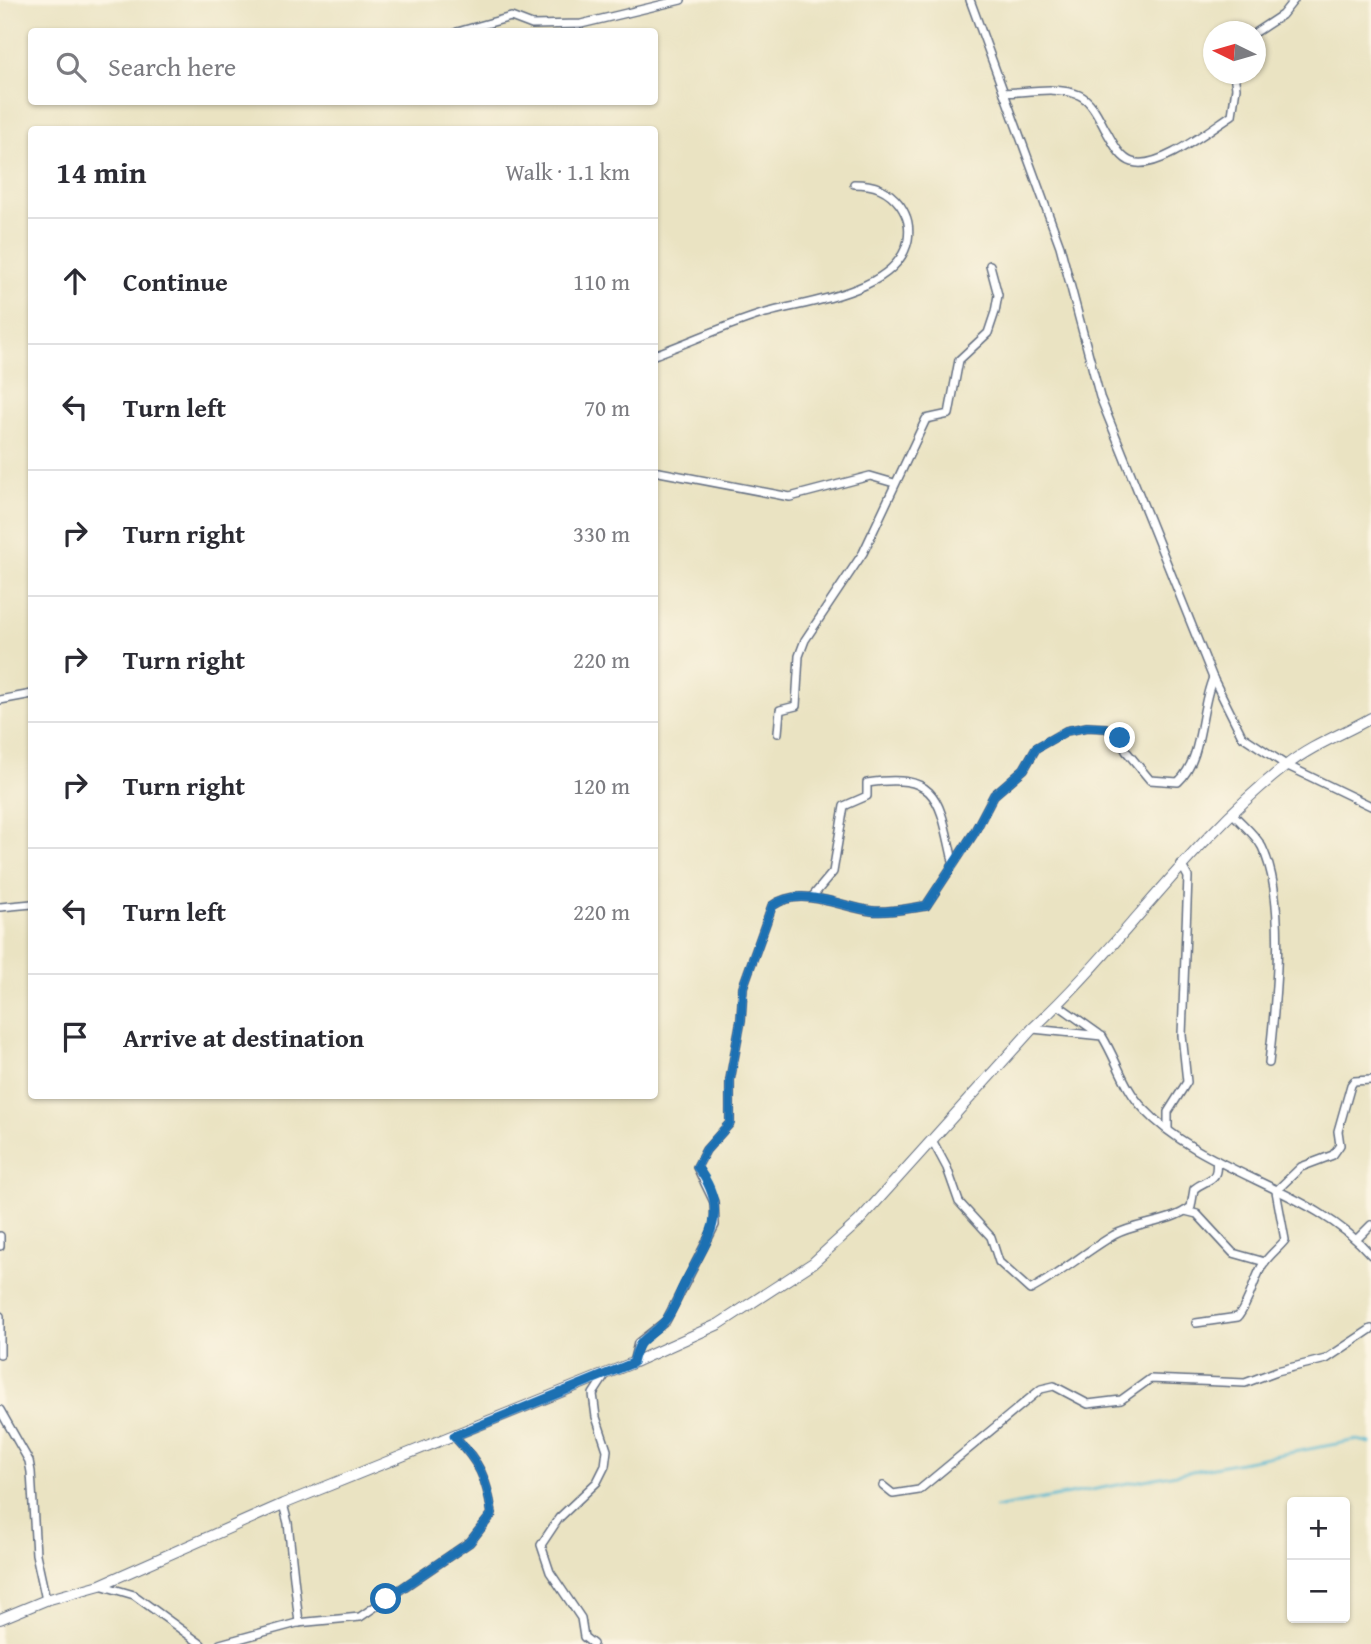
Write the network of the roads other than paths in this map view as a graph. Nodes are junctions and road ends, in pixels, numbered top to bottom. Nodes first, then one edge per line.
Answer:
1 (681, 0) edge
2 (970, 0) edge
3 (1294, 0) edge
4 (1266, 25) edge
5 (471, 28) edge
6 (1235, 84) edge
7 (1004, 93) junction
8 (854, 184) dead end
9 (990, 265) dead end
10 (658, 353) edge
11 (658, 472) edge
12 (894, 483) junction
13 (1213, 678) junction
14 (28, 695) edge
15 (0, 700) edge
16 (1371, 718) edge
17 (778, 733) dead end
18 (1286, 765) junction
19 (1371, 806) edge
20 (1233, 814) junction
21 (953, 861) junction
22 (1181, 864) junction
23 (811, 897) junction
24 (28, 904) edge
25 (0, 907) edge
26 (1058, 1004) junction
27 (1032, 1028) junction
28 (1102, 1036) junction
29 (1269, 1063) dead end
30 (1371, 1080) edge
31 (1168, 1129) junction
32 (932, 1140) junction
33 (1216, 1160) junction
34 (1276, 1191) junction
35 (1185, 1211) junction
36 (1371, 1225) edge
37 (0, 1236) edge
38 (1357, 1239) junction
39 (0, 1246) edge
40 (1371, 1255) edge
41 (1265, 1262) junction
42 (0, 1316) edge
43 (1196, 1323) dead end
44 (1371, 1329) edge
45 (0, 1354) edge
46 (633, 1363) junction
47 (606, 1374) junction
48 (1, 1414) edge
49 (454, 1436) junction
50 (883, 1486) dead end
51 (283, 1504) junction
52 (100, 1585) junction
53 (46, 1600) junction
54 (0, 1619) edge
55 (299, 1623) junction
56 (201, 1644) edge
57 (220, 1644) edge
58 (593, 1644) edge

1 - 5 street
2 - 7 street
3 - 4 street
6 - 7 street
7 - 13 street
8 - 10 street
9 - 12 street
11 - 12 street
12 - 17 street
13 - 18 street
13 - 21 street
14 - 15 street
16 - 18 street
18 - 19 street
18 - 20 street
20 - 22 street
20 - 29 street
21 - 23 street
21 - 23 street
22 - 26 street
22 - 31 street
23 - 46 street
24 - 25 street
26 - 27 street
26 - 28 street
27 - 28 street
27 - 32 street
28 - 31 street
30 - 34 street
31 - 33 street
32 - 35 street
32 - 46 street
33 - 34 street
33 - 35 street
34 - 38 street
34 - 41 street
35 - 41 street
36 - 38 street
37 - 39 street
38 - 40 street
41 - 43 street
42 - 45 street
44 - 50 street
46 - 47 street
47 - 49 street
47 - 58 street
48 - 53 street
49 - 51 street
49 - 55 street
51 - 52 street
51 - 55 street
52 - 53 street
52 - 56 street
53 - 54 street
55 - 57 street

